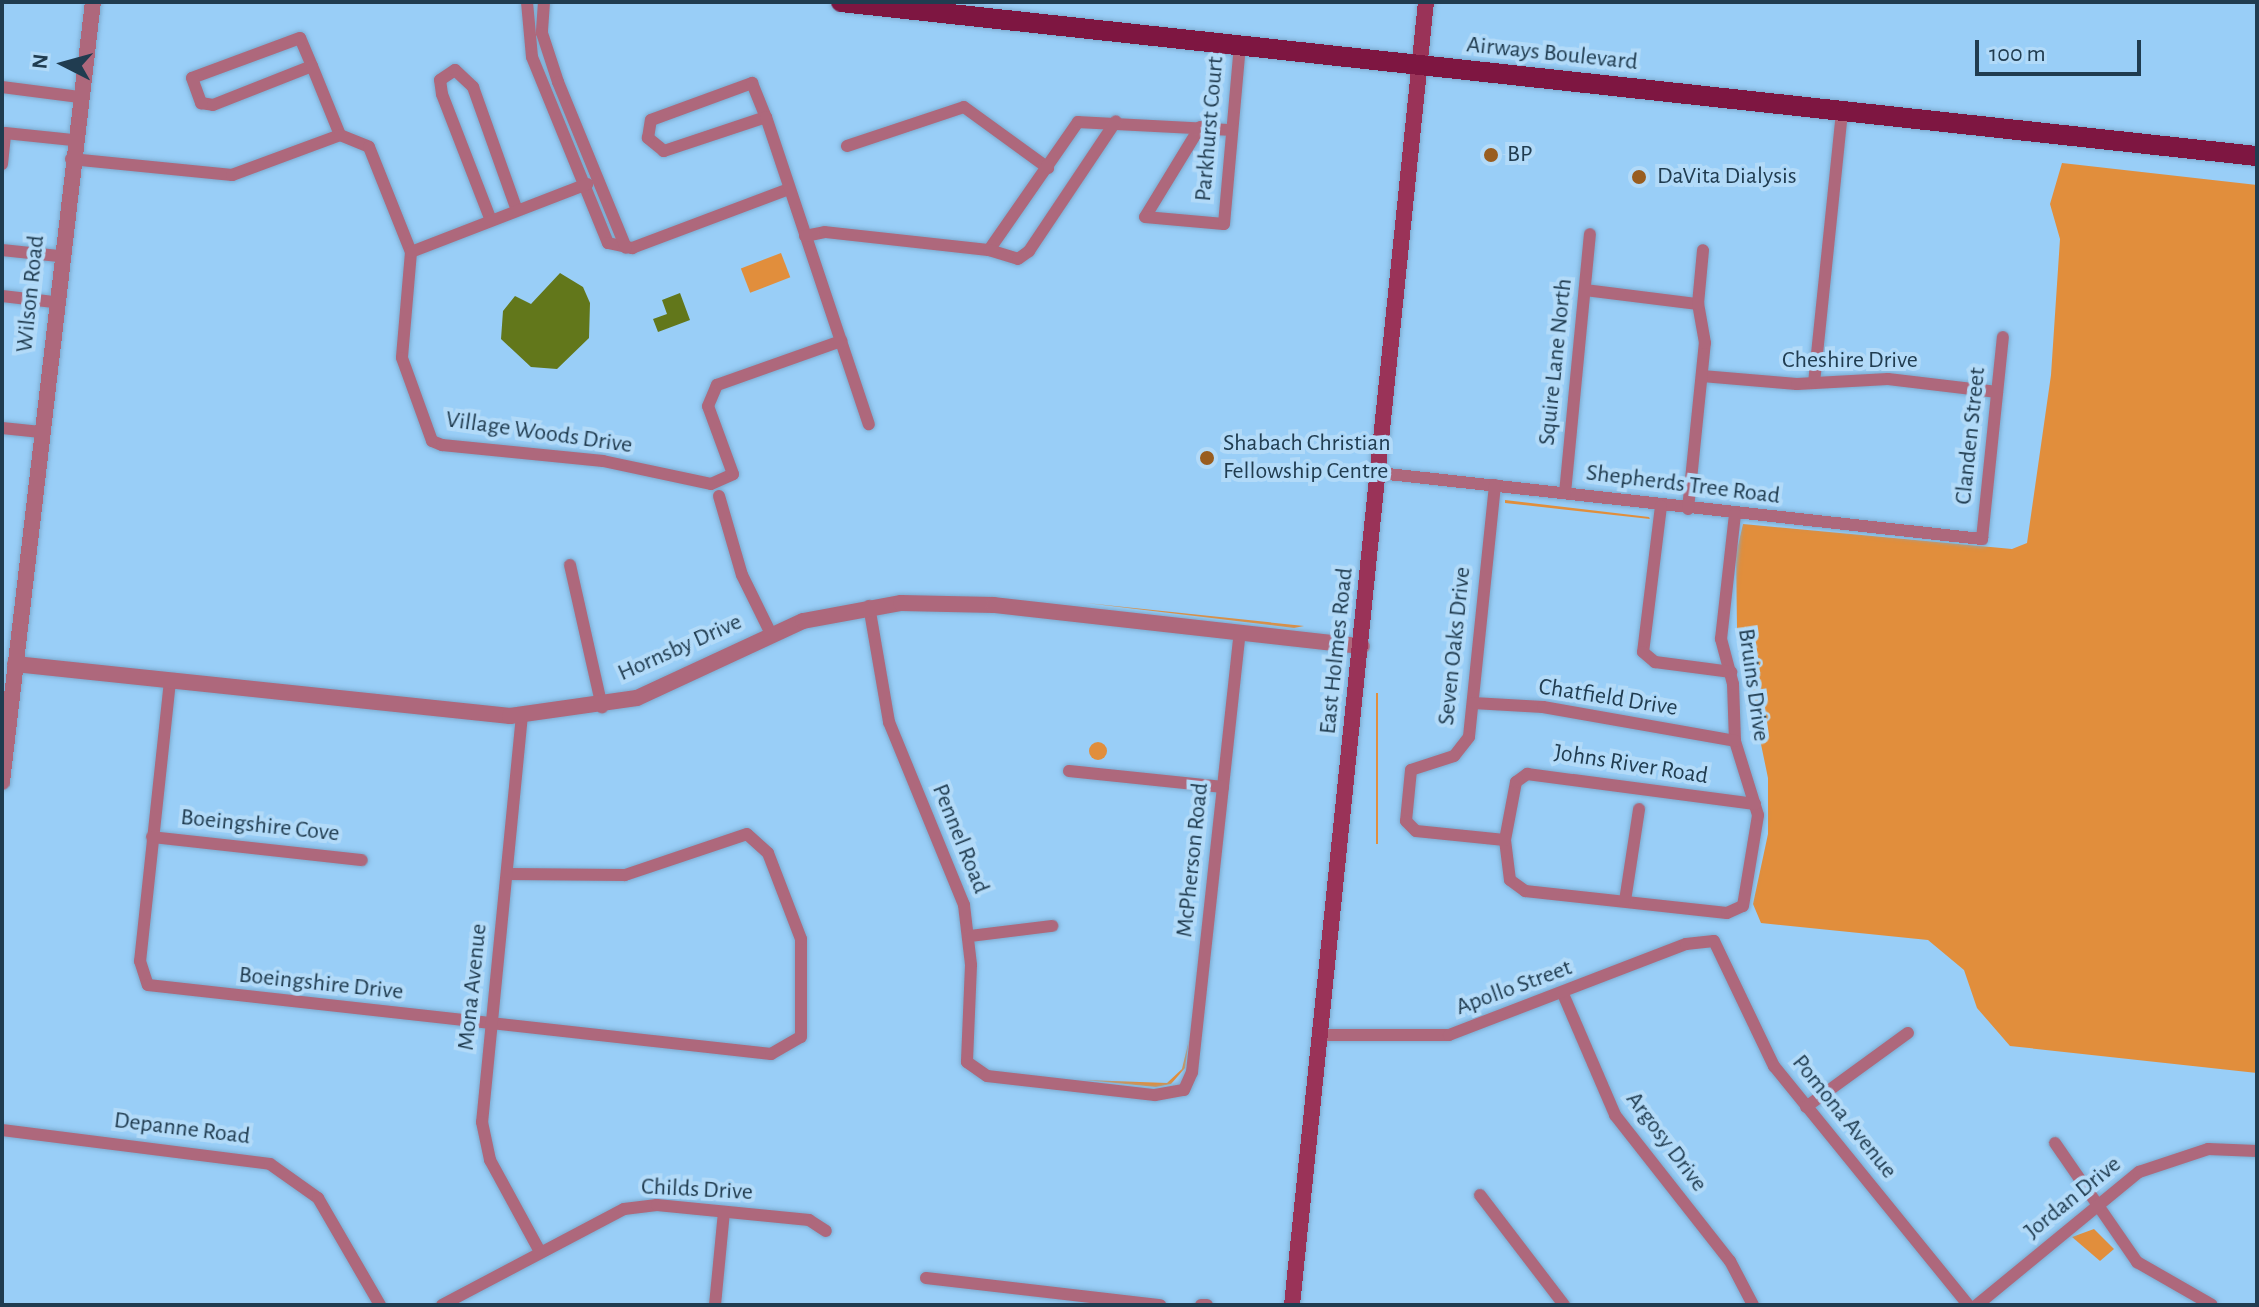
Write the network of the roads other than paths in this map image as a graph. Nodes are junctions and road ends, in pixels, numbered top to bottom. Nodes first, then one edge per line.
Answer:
1 (93, 2) edge
2 (527, 2) edge
3 (544, 2) edge
4 (841, 2) edge
5 (1426, 2) edge
6 (1240, 44) junction
7 (1419, 65) junction
8 (312, 66) junction
9 (2, 87) edge
10 (79, 97) junction
11 (1842, 111) junction
12 (766, 117) junction
13 (1116, 121) junction
14 (1200, 127) junction
15 (1232, 130) junction
16 (340, 135) junction
17 (73, 140) junction
18 (847, 146) dead end
19 (2257, 156) edge
20 (71, 159) junction
21 (2, 164) edge
22 (1048, 168) junction
23 (597, 180) junction
24 (581, 184) junction
25 (789, 189) junction
26 (516, 208) junction
27 (490, 218) junction
28 (1590, 234) dead end
29 (805, 236) junction
30 (626, 248) junction
31 (2, 250) edge
32 (989, 250) junction
33 (1703, 250) dead end
34 (411, 252) junction
35 (59, 256) junction
36 (1585, 290) junction
37 (2, 296) edge
38 (54, 302) junction
39 (1698, 304) junction
40 (2003, 337) dead end
41 (841, 341) junction
42 (1702, 376) junction
43 (1814, 383) junction
44 (1997, 392) junction
45 (869, 424) dead end
46 (2, 428) edge
47 (41, 432) junction
48 (1379, 473) junction
49 (1495, 485) junction
50 (1565, 493) junction
51 (719, 496) dead end
52 (1661, 506) junction
53 (1688, 509) junction
54 (1735, 514) junction
55 (1982, 539) joint
56 (570, 565) dead end
57 (869, 606) junction
58 (1240, 632) junction
59 (771, 634) junction
60 (1362, 646) junction
61 (15, 664) junction
62 (1731, 672) junction
63 (170, 681) junction
64 (1473, 703) junction
65 (602, 707) junction
66 (522, 715) junction
67 (1735, 741) junction
68 (1069, 771) dead end
69 (2, 782) edge
70 (1223, 787) junction
71 (1755, 804) junction
72 (1639, 809) dead end
73 (152, 837) junction
74 (1505, 840) junction
75 (362, 860) dead end
76 (507, 874) junction
77 (1625, 901) junction
78 (1743, 906) joint
79 (1052, 926) dead end
80 (970, 936) junction
81 (1714, 941) joint
82 (1563, 994) junction
83 (491, 1025) junction
84 (1908, 1033) dead end
85 (1322, 1035) junction
86 (1184, 1090) joint
87 (1806, 1107) junction
88 (2, 1130) edge
89 (2055, 1143) dead end
90 (2257, 1151) edge
91 (1480, 1195) dead end
92 (2094, 1209) junction
93 (724, 1212) junction
94 (826, 1231) dead end
95 (539, 1250) junction
96 (926, 1278) dead end
97 (1561, 1304) edge
98 (380, 1305) edge
99 (442, 1305) edge
100 (715, 1305) edge
101 (1160, 1305) edge
102 (1201, 1305) edge
103 (1207, 1305) edge
104 (1292, 1305) edge
105 (1753, 1305) edge
106 (1968, 1305) edge
107 (1977, 1305) edge
108 (2212, 1305) edge

1 - 10 street, Wilson Road
2 - 24 street
3 - 23 street
4 - 6 main road, Airways Boulevard
5 - 7 main road, East Holmes Road
6 - 7 main road, Airways Boulevard
6 - 15 street, Parkhurst Court
7 - 11 main road, Airways Boulevard
7 - 48 main road, East Holmes Road
8 - 8 street
8 - 16 street
9 - 10 street
10 - 17 street, Wilson Road
11 - 19 main road, Airways Boulevard
11 - 43 street
12 - 12 street
12 - 25 street
13 - 14 street
13 - 22 street
13 - 32 street
14 - 15 street
14 - 15 street, Parkhurst Court
16 - 20 street
16 - 34 street
17 - 20 street, Wilson Road
17 - 21 street
18 - 22 street
20 - 35 street, Wilson Road
22 - 32 street
23 - 24 street
23 - 30 street
24 - 26 street
24 - 30 street
25 - 29 street
25 - 30 street
26 - 27 street
26 - 27 street
27 - 34 street
28 - 36 street, Squire Lane North
29 - 32 street
29 - 41 street
31 - 35 street
33 - 39 street
34 - 41 street, Village Woods Drive
35 - 38 street, Wilson Road
36 - 39 street
36 - 50 street, Squire Lane North
37 - 38 street
38 - 47 street, Wilson Road
39 - 42 street
40 - 44 street, Clanden Street
41 - 45 street
42 - 43 street, Cheshire Drive
42 - 53 street
43 - 44 street, Cheshire Drive
44 - 55 street, Clanden Street
46 - 47 street
47 - 61 street, Wilson Road
48 - 49 street, Shepherds Tree Road
48 - 60 main road, East Holmes Road
49 - 50 street, Shepherds Tree Road
49 - 64 street, Seven Oaks Drive
50 - 52 street, Shepherds Tree Road
51 - 59 street
52 - 53 street, Shepherds Tree Road
52 - 62 street
53 - 54 street, Shepherds Tree Road
54 - 55 street, Shepherds Tree Road
54 - 62 street, Bruins Drive
56 - 65 street
57 - 58 street, Hornsby Drive
57 - 59 street, Hornsby Drive
57 - 80 street, Pennel Road
58 - 60 street, Hornsby Drive
58 - 70 street, McPherson Road
59 - 65 street, Hornsby Drive
60 - 85 main road, East Holmes Road
61 - 63 street, Hornsby Drive
61 - 69 street, Wilson Road
62 - 67 street, Bruins Drive
63 - 66 street, Hornsby Drive
63 - 73 street, Boeingshire Drive
64 - 67 street, Chatfield Drive
64 - 74 street, Seven Oaks Drive
65 - 66 street, Hornsby Drive
66 - 76 street, Mona Avenue
67 - 71 street, Bruins Drive
68 - 70 street
70 - 86 street, McPherson Road
71 - 74 street, Johns River Road
71 - 78 street, Bruins Drive
72 - 77 street
73 - 75 street, Boeingshire Cove
73 - 83 street, Boeingshire Drive
74 - 77 street, Johns River Road
76 - 83 street, Mona Avenue
76 - 83 street, Boeingshire Drive
77 - 78 street, Johns River Road
79 - 80 street
80 - 86 street, Pennel Road
81 - 82 street, Apollo Street
81 - 87 street, Pomona Avenue
82 - 85 street, Apollo Street
82 - 105 street, Argosy Drive
83 - 95 street, Mona Avenue
84 - 87 street
85 - 104 main road, East Holmes Road
87 - 106 street, Pomona Avenue
88 - 98 street, Depanne Road
89 - 92 street
90 - 92 street, Jordan Drive
91 - 97 street
92 - 107 street, Jordan Drive
92 - 108 street
93 - 94 street, Childs Drive
93 - 95 street, Childs Drive
93 - 100 street
95 - 99 street, Childs Drive
96 - 101 street
102 - 103 street

